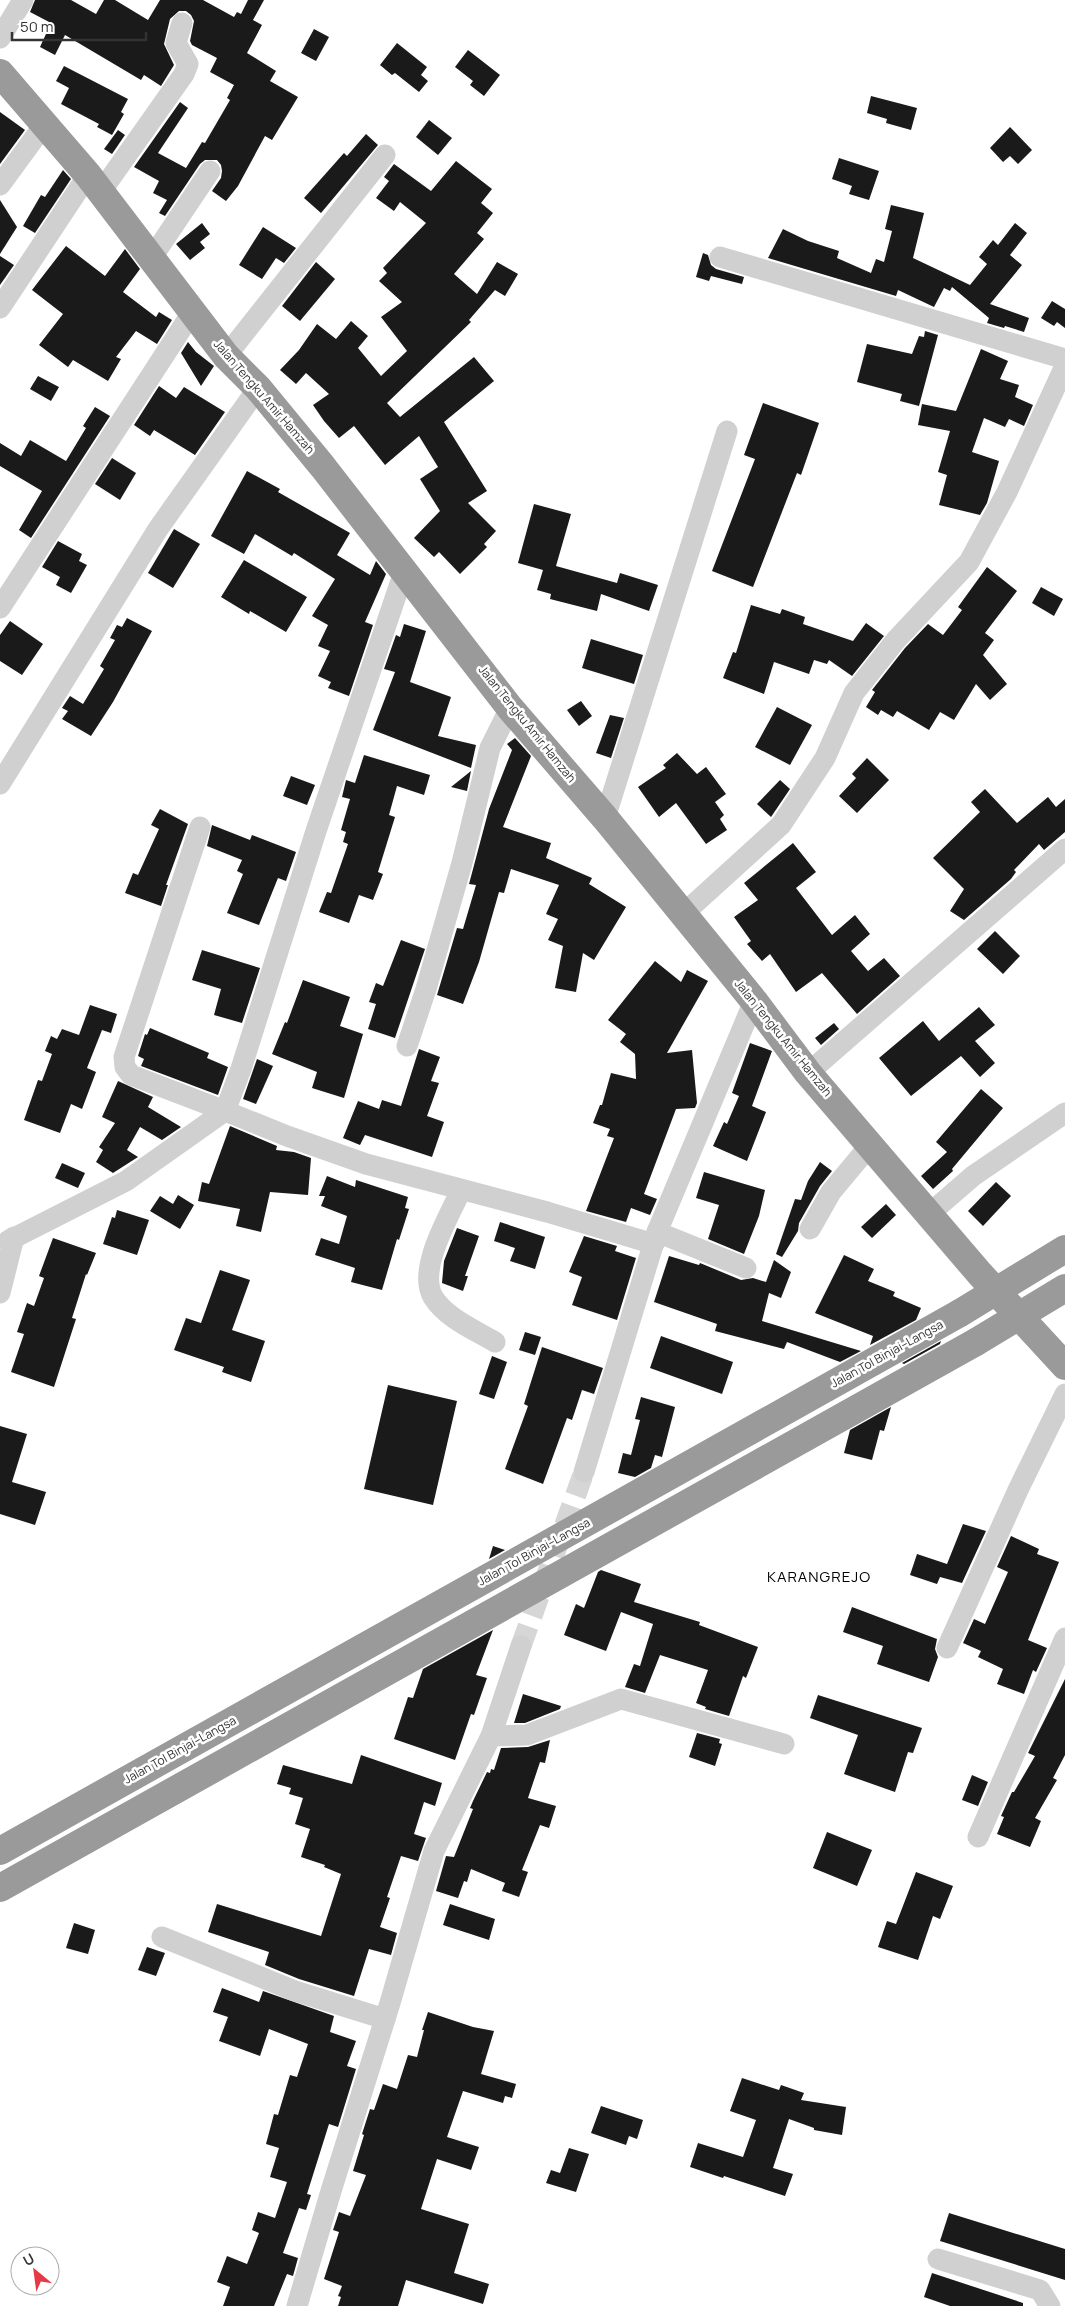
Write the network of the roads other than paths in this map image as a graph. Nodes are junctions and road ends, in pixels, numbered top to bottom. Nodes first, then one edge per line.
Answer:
1 (22, 0) edge
2 (182, 23) dead end
3 (0, 38) edge
4 (0, 73) edge
5 (44, 125) junction
6 (385, 156) dead end
7 (210, 171) dead end
8 (94, 184) junction
9 (0, 185) edge
10 (720, 257) dead end
11 (151, 259) junction
12 (0, 308) edge
13 (193, 311) junction
14 (226, 356) junction
15 (1065, 359) edge
16 (1065, 366) edge
17 (258, 388) junction
18 (728, 431) dead end
19 (404, 572) junction
20 (0, 608) edge
21 (510, 708) junction
22 (0, 784) edge
23 (605, 818) junction
24 (200, 827) dead end
25 (1065, 849) edge
26 (682, 915) junction
27 (754, 1001) junction
28 (407, 1046) dead end
29 (808, 1073) junction
30 (225, 1110) junction
31 (1065, 1113) edge
32 (871, 1144) junction
33 (462, 1190) junction
34 (928, 1215) junction
35 (810, 1230) dead end
36 (4, 1237) edge
37 (655, 1238) junction
38 (1065, 1249) edge
39 (746, 1268) dead end
40 (1065, 1288) edge
41 (0, 1293) edge
42 (495, 1342) dead end
43 (1065, 1366) edge
44 (1065, 1394) edge
45 (584, 1472) tunnel mouth
46 (1065, 1638) edge
47 (521, 1646) tunnel mouth
48 (946, 1648) dead end
49 (491, 1736) junction
50 (784, 1744) dead end
51 (978, 1837) dead end
52 (0, 1851) edge
53 (0, 1888) edge
54 (162, 1937) dead end
55 (384, 2019) junction
56 (938, 2259) dead end
57 (297, 2306) edge
58 (1050, 2306) edge

1 - 3 street
2 - 8 street
4 - 5 highway, Jalan Tengku Amir Hamzah
5 - 8 highway, Jalan Tengku Amir Hamzah
5 - 9 street
6 - 14 street
7 - 11 street
8 - 11 highway, Jalan Tengku Amir Hamzah
8 - 12 street
10 - 15 street
11 - 13 highway, Jalan Tengku Amir Hamzah
13 - 14 highway, Jalan Tengku Amir Hamzah
13 - 20 street
14 - 17 highway, Jalan Tengku Amir Hamzah
16 - 26 street
17 - 19 highway, Jalan Tengku Amir Hamzah
17 - 22 street
18 - 23 street
19 - 21 highway, Jalan Tengku Amir Hamzah
19 - 30 street
21 - 23 highway, Jalan Tengku Amir Hamzah
21 - 28 street
23 - 26 highway, Jalan Tengku Amir Hamzah
24 - 30 street
25 - 29 street
26 - 27 highway, Jalan Tengku Amir Hamzah
27 - 29 highway, Jalan Tengku Amir Hamzah
27 - 37 street
29 - 32 highway, Jalan Tengku Amir Hamzah
30 - 33 street
30 - 36 street
31 - 34 street
32 - 34 highway, Jalan Tengku Amir Hamzah
32 - 35 street
33 - 37 street
33 - 42 street
34 - 43 highway, Jalan Tengku Amir Hamzah
36 - 41 street
37 - 39 street
37 - 45 street
38 - 52 highway, Jalan Tol Binjai–Langsa, bridge
40 - 53 highway, bridge
44 - 48 street
46 - 51 street
47 - 49 street
49 - 50 street
49 - 55 street
54 - 55 street
55 - 57 street
56 - 58 street

